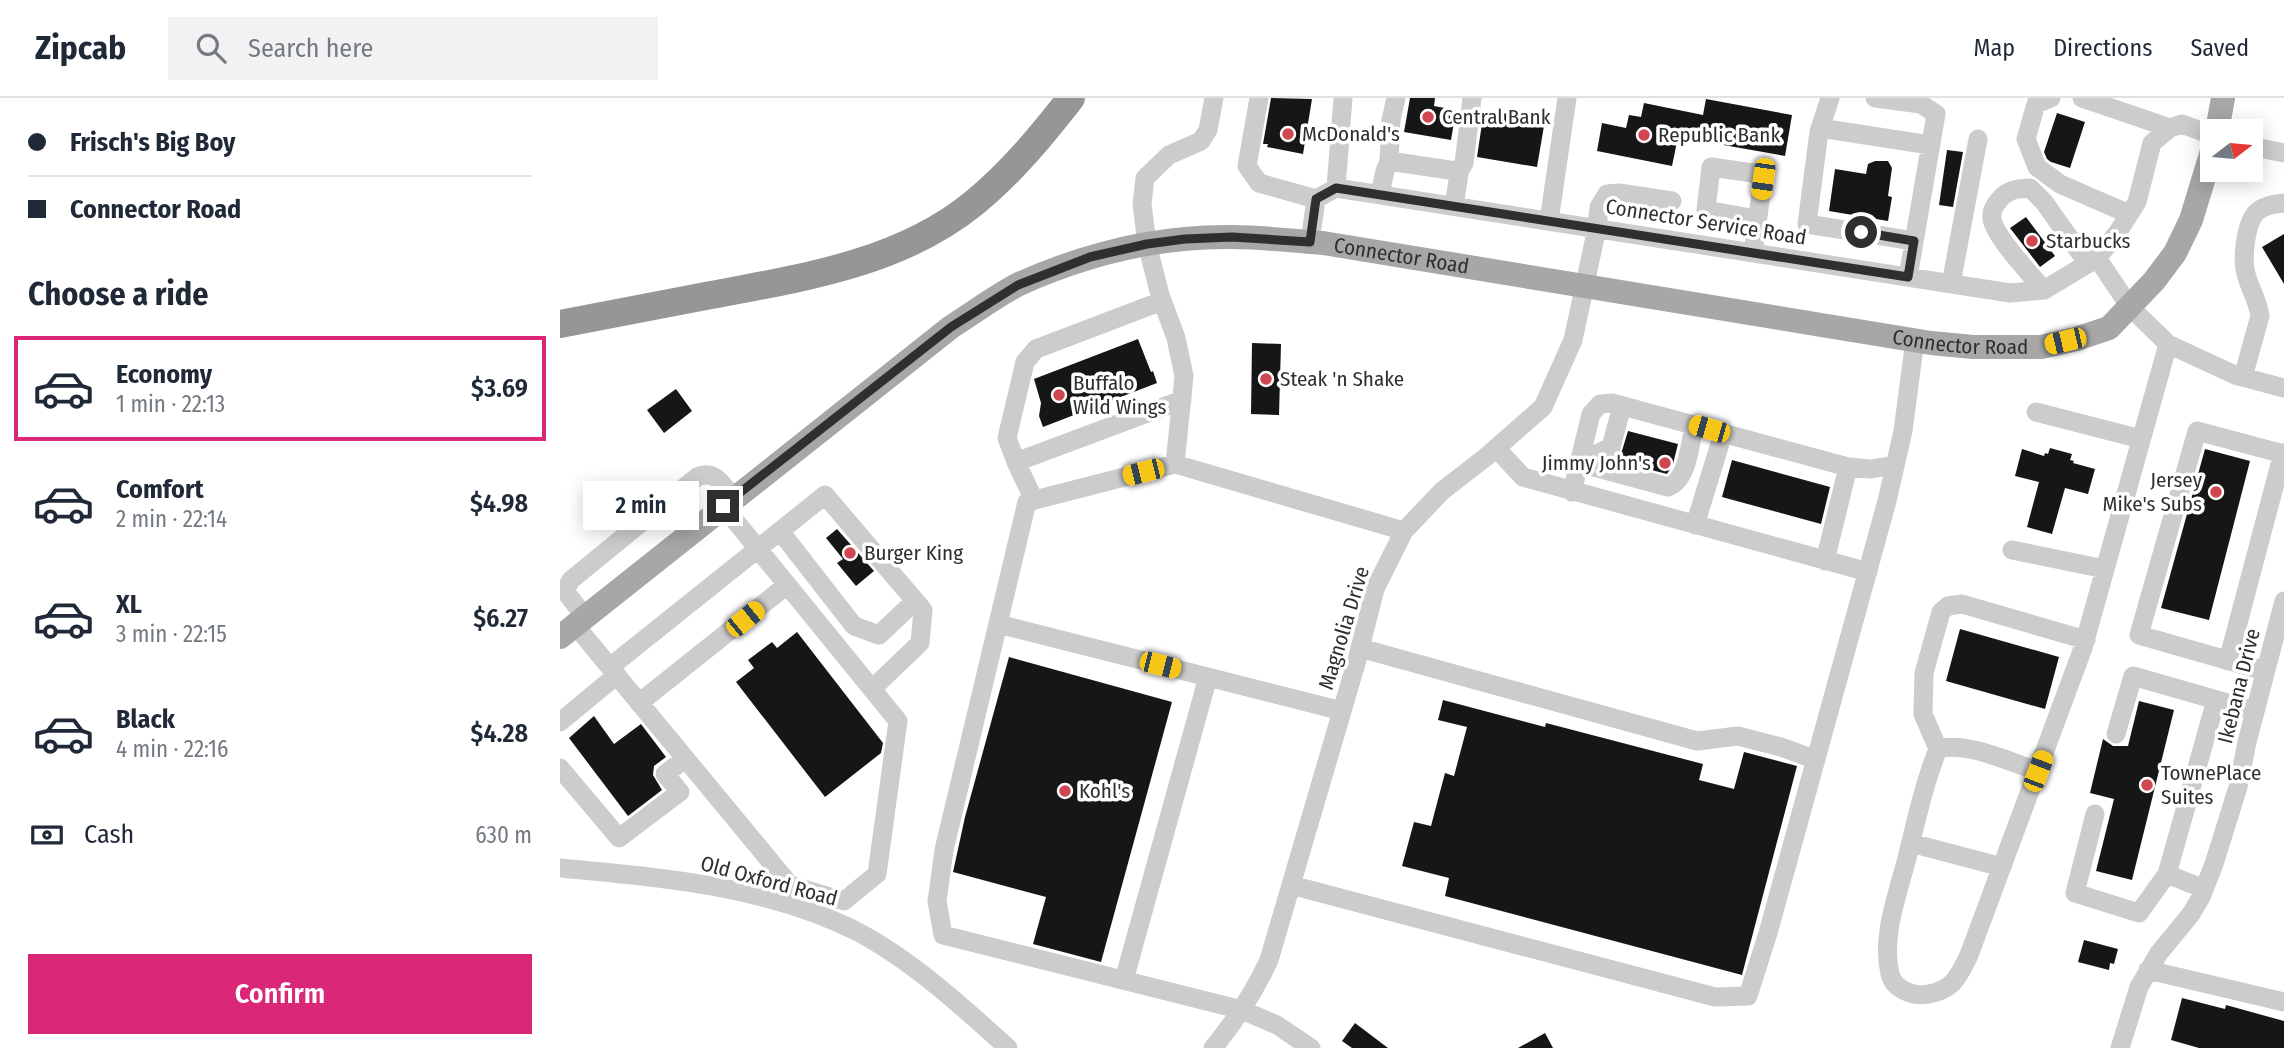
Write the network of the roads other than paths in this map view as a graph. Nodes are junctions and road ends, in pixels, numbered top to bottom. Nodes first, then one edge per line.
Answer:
1 (1071, 98) edge
2 (1214, 98) edge
3 (1259, 98) edge
4 (1343, 98) edge
5 (1396, 98) edge
6 (1472, 98) edge
7 (1567, 98) edge
8 (1830, 98) edge
9 (1875, 98) edge
10 (2051, 98) edge
11 (2082, 98) edge
12 (2223, 98) edge
13 (2219, 119) edge
14 (1821, 128) junction
15 (2170, 128) junction
16 (2200, 131) edge
17 (1978, 139) dead end
18 (1930, 145) junction
19 (2263, 149) edge
20 (2284, 153) edge
21 (1390, 161) junction
22 (1458, 173) junction
23 (2203, 182) edge
24 (1336, 188) junction
25 (1380, 194) junction
26 (1316, 199) junction
27 (1672, 201) dead end
28 (2284, 202) edge
29 (1454, 205) junction
30 (2129, 215) junction
31 (1758, 219) dead end
32 (1549, 221) junction
33 (1597, 228) junction
34 (1914, 241) junction
35 (1310, 242) junction
36 (1147, 244) junction
37 (1753, 253) junction
38 (2093, 261) junction
39 (1908, 277) junction
40 (1951, 284) junction
41 (1584, 285) junction
42 (2044, 290) junction
43 (1162, 301) junction
44 (2130, 307) junction
45 (560, 324) edge
46 (1915, 340) junction
47 (2168, 344) junction
48 (2243, 377) junction
49 (2284, 388) edge
50 (1182, 400) junction
51 (1622, 406) junction
52 (2036, 412) dead end
53 (1694, 425) junction
54 (1723, 434) junction
55 (2141, 439) junction
56 (1496, 449) junction
57 (2283, 453) edge
58 (1580, 459) junction
59 (1016, 462) junction
60 (1175, 464) junction
61 (1895, 465) junction
62 (1848, 467) junction
63 (1572, 492) junction
64 (1034, 500) junction
65 (728, 502) junction
66 (1695, 525) junction
67 (780, 531) junction
68 (1404, 531) junction
69 (757, 548) junction
70 (2012, 550) dead end
71 (1825, 561) junction
72 (2105, 569) junction
73 (1868, 572) junction
74 (787, 585) junction
75 (915, 601) junction
76 (2284, 601) edge
77 (844, 613) junction
78 (998, 624) junction
79 (573, 626) edge
80 (824, 631) junction
81 (2086, 640) junction
82 (1360, 648) junction
83 (2228, 661) junction
84 (614, 671) junction
85 (2266, 671) junction
86 (1208, 677) junction
87 (872, 689) junction
88 (2216, 700) junction
89 (639, 703) junction
90 (1342, 711) junction
91 (2255, 711) junction
92 (560, 722) edge
93 (2116, 734) dead end
94 (1938, 749) junction
95 (685, 758) junction
96 (1816, 760) junction
97 (560, 768) edge
98 (2038, 771) junction
99 (2095, 814) dead end
100 (1911, 844) junction
101 (2002, 867) junction
102 (560, 868) edge
103 (2167, 874) junction
104 (1292, 885) junction
105 (2204, 889) junction
106 (2148, 970) junction
107 (1124, 980) junction
108 (2284, 1002) edge
109 (1242, 1010) junction
110 (1008, 1048) edge
111 (1213, 1048) edge
112 (1311, 1048) edge
113 (2120, 1048) edge

1 - 45 highway
2 - 36 street
3 - 26 street
4 - 24 street
5 - 21 street
6 - 22 street
7 - 32 street
8 - 14 street
9 - 18 street
10 - 30 street
11 - 15 street
12 - 13 main road
14 - 18 street
14 - 34 street
15 - 16 street
15 - 30 street, Connector Service Road
17 - 40 street
18 - 34 street
19 - 20 street
21 - 22 street
21 - 25 street
22 - 29 street
23 - 44 main road, Connector Road
24 - 25 street, Connector Service Road
24 - 26 street
25 - 29 street, Connector Service Road
26 - 35 street
27 - 33 street, Magnolia Drive
28 - 48 street
29 - 32 street, Connector Service Road
30 - 38 street, Connector Service Road
31 - 37 street
32 - 33 street, Connector Service Road
33 - 37 street, Connector Service Road
33 - 41 street, Magnolia Drive
34 - 39 street
35 - 36 main road, Connector Road
35 - 41 main road, Connector Road
36 - 43 street
36 - 65 main road, Connector Road
37 - 39 street, Connector Service Road
38 - 42 street, Connector Service Road
38 - 42 street
38 - 44 street
39 - 40 street, Connector Service Road
40 - 42 street, Connector Service Road
41 - 46 main road, Connector Road
41 - 56 street, Magnolia Drive
43 - 50 street
43 - 59 street
44 - 46 main road, Connector Road
44 - 47 street
46 - 61 street
47 - 48 street
47 - 55 street
48 - 49 street
50 - 59 street
50 - 60 street
51 - 53 street
51 - 58 street
51 - 58 street
52 - 55 street
53 - 54 street
53 - 58 street
54 - 62 street
54 - 66 street
55 - 72 street
56 - 63 street
56 - 68 street, Magnolia Drive
57 - 83 street
57 - 83 street
58 - 63 street
59 - 64 street
60 - 64 street
60 - 68 street
61 - 62 street
61 - 73 street
62 - 71 street
63 - 66 street
64 - 78 street
65 - 69 street
65 - 79 main road, Connector Road
65 - 79 street
66 - 71 street
67 - 69 street
67 - 75 street
67 - 77 street
68 - 82 street, Magnolia Drive
69 - 74 street
69 - 84 street
70 - 72 street
71 - 73 street
72 - 81 street
73 - 96 street
74 - 80 street
74 - 89 street
75 - 77 street
75 - 87 street
76 - 85 street, Ikebana Drive
77 - 80 street
78 - 86 street
78 - 107 street
79 - 84 street
80 - 87 street
81 - 94 street
81 - 98 street
82 - 90 street, Magnolia Drive
82 - 96 street
83 - 85 street
84 - 89 street
84 - 92 street
85 - 91 street, Ikebana Drive
86 - 90 street
86 - 107 street
87 - 95 street
88 - 91 street
88 - 93 street
88 - 103 street
89 - 95 street
90 - 104 street, Magnolia Drive
91 - 105 street, Ikebana Drive
94 - 98 street
94 - 100 street
95 - 97 street
96 - 104 street
98 - 101 street
99 - 103 street
100 - 101 street
100 - 101 street
102 - 110 street, Old Oxford Road
103 - 105 street
104 - 109 street, Magnolia Drive
105 - 106 street, Ikebana Drive
106 - 108 street
106 - 113 street, Ikebana Drive
107 - 109 street
109 - 111 street, Magnolia Drive
109 - 112 street

